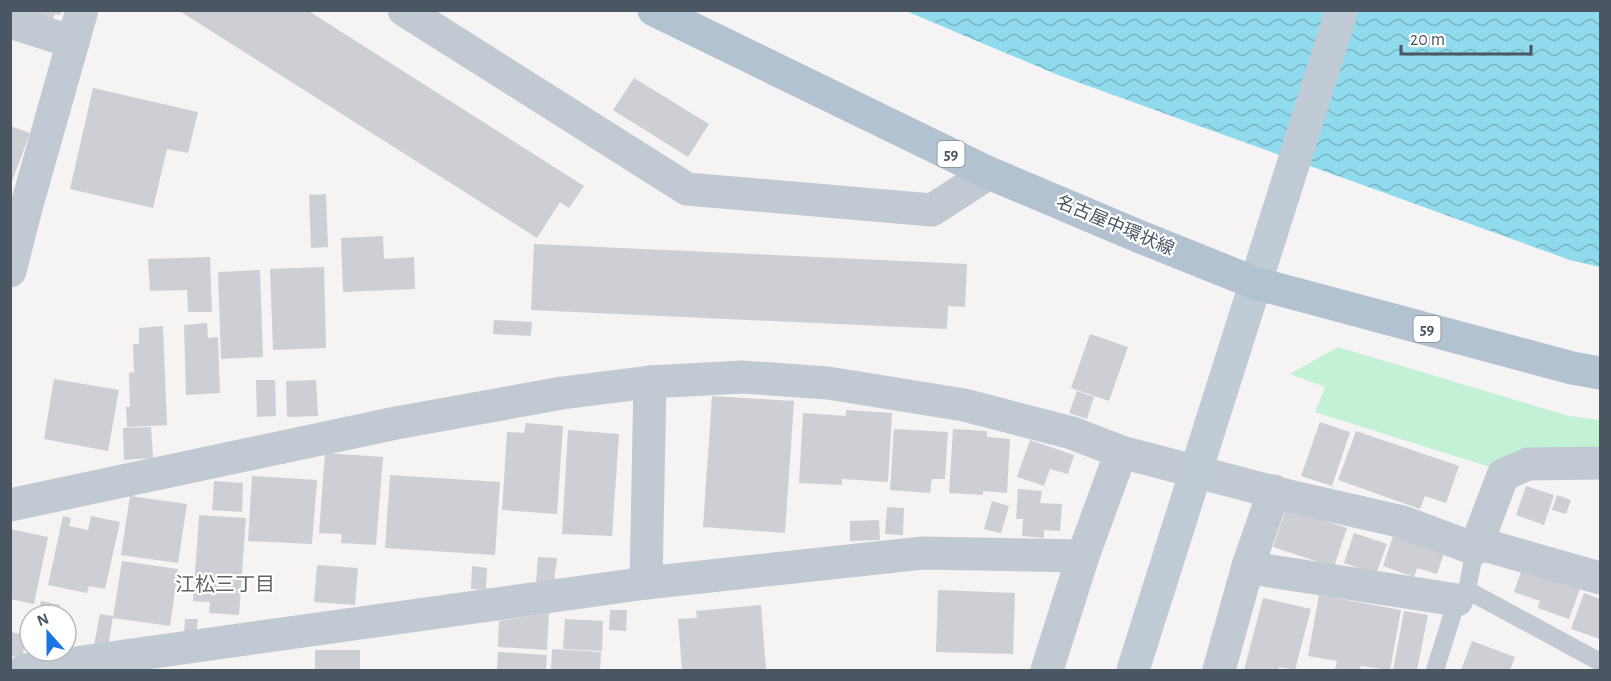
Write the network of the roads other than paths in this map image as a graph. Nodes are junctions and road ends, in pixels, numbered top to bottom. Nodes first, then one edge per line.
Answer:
1 (81, 10) edge
2 (404, 10) edge
3 (654, 10) edge
4 (1342, 10) edge
5 (10, 22) edge
6 (73, 42) junction
7 (989, 173) junction
8 (10, 272) edge
9 (1255, 283) junction
10 (1600, 374) edge
11 (650, 382) junction
12 (1121, 452) junction
13 (1600, 463) edge
14 (1274, 491) junction
15 (10, 505) edge
16 (1476, 546) junction
17 (1083, 556) junction
18 (1248, 566) junction
19 (1600, 578) edge
20 (646, 583) junction
21 (1462, 595) junction
22 (1600, 662) edge
23 (25, 670) edge
24 (1047, 670) edge
25 (1132, 670) edge
26 (1219, 670) edge
27 (1435, 670) edge

1 - 6 street
2 - 7 street
3 - 7 main road, 名古屋中環状線 / 59
4 - 9 street
5 - 6 street
6 - 8 street
7 - 9 main road, 名古屋中環状線 / 59
9 - 10 main road, 名古屋中環状線 / 59
9 - 25 street
11 - 12 street
11 - 15 street
11 - 20 street
12 - 14 street
12 - 17 street
13 - 16 street
14 - 16 street
14 - 18 street
16 - 19 street
16 - 21 lane
17 - 20 street
17 - 24 street
18 - 21 street
18 - 26 street
20 - 23 street
21 - 22 lane
21 - 27 lane

